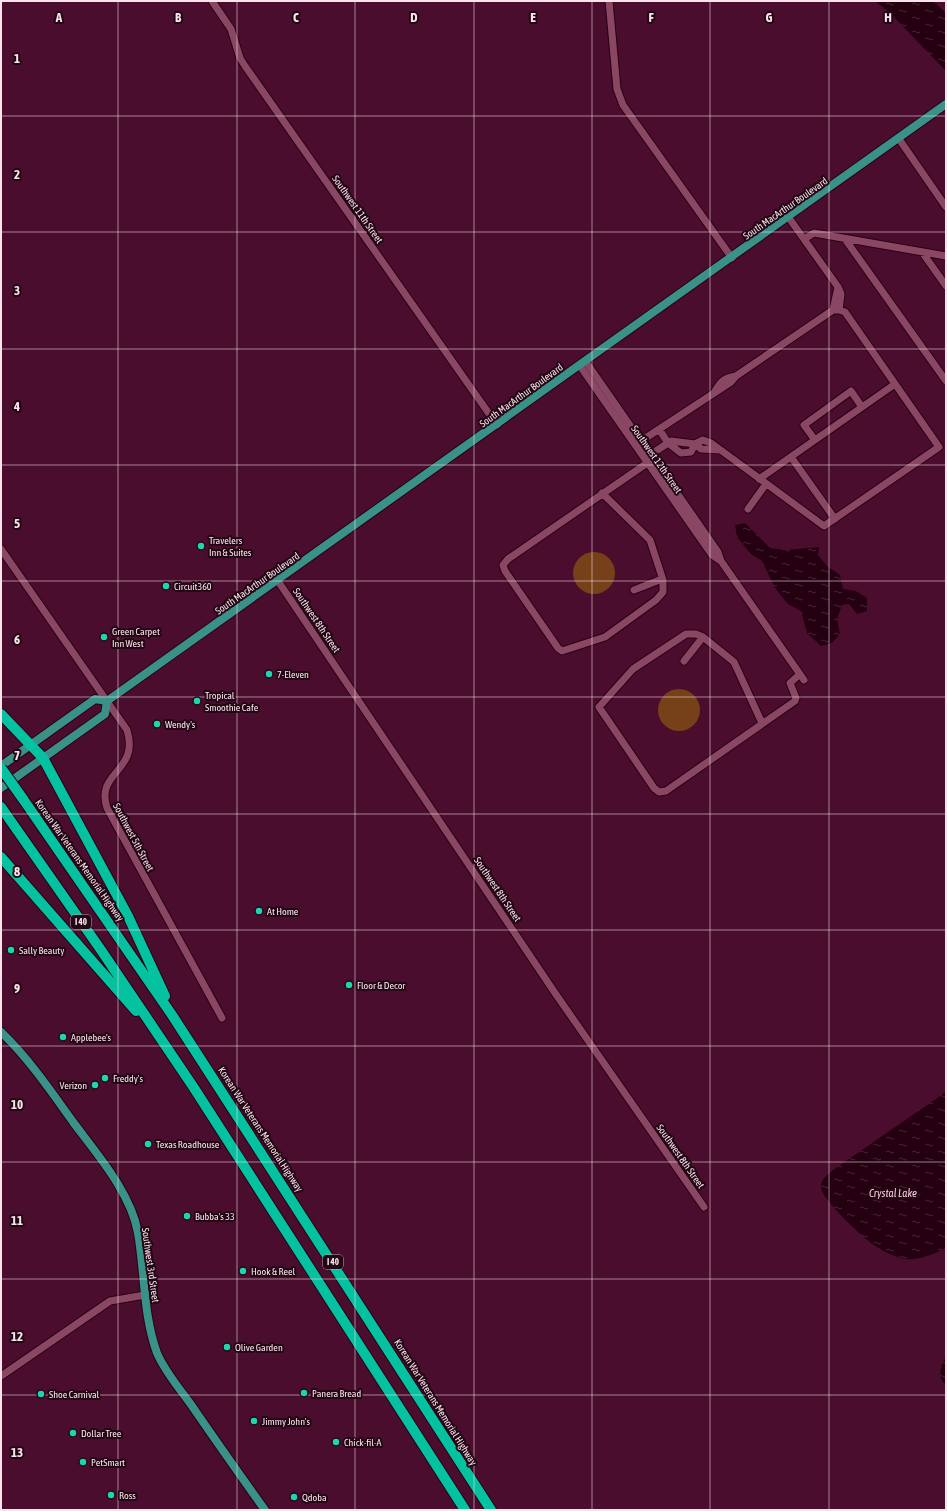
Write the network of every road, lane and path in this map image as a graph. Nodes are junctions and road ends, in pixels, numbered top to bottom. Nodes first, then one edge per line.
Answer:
1 (212, 1) edge
2 (609, 1) edge
3 (945, 105) edge
4 (899, 139) junction
5 (946, 207) edge
6 (789, 218) junction
7 (804, 239) junction
8 (845, 239) junction
9 (922, 252) junction
10 (946, 256) edge
11 (732, 258) junction
12 (946, 286) edge
13 (836, 310) junction
14 (583, 364) junction
15 (946, 382) edge
16 (895, 384) junction
17 (862, 407) junction
18 (497, 425) junction
19 (659, 429) junction
20 (815, 440) junction
21 (641, 441) junction
22 (668, 443) junction
23 (695, 444) junction
24 (791, 457) junction
25 (649, 459) junction
26 (759, 478) junction
27 (766, 484) junction
28 (602, 493) junction
29 (748, 509) dead end
30 (835, 519) junction
31 (1, 549) edge
32 (662, 579) junction
33 (278, 581) junction
34 (634, 590) dead end
35 (703, 638) junction
36 (684, 661) dead end
37 (107, 701) junction
38 (1, 714) edge
39 (762, 724) junction
40 (30, 746) junction
41 (43, 758) junction
42 (1, 767) edge
43 (1, 788) edge
44 (3, 810) edge
45 (1, 856) edge
46 (172, 1014) junction
47 (222, 1018) dead end
48 (1, 1032) edge
49 (157, 1033) junction
50 (704, 1207) dead end
51 (145, 1295) junction
52 (1, 1376) edge
53 (265, 1510) edge
54 (465, 1510) edge
55 (491, 1510) edge

1 - 18 street, Southwest 11th Street
2 - 11 street
3 - 4 main road, South MacArthur Boulevard
4 - 5 street
4 - 6 main road, South MacArthur Boulevard
6 - 7 street
6 - 11 main road, South MacArthur Boulevard
7 - 8 street
7 - 13 street
8 - 9 street
8 - 15 street
9 - 10 street
9 - 12 street
11 - 14 main road, South MacArthur Boulevard
13 - 16 street
13 - 19 street
14 - 18 main road, South MacArthur Boulevard
14 - 21 street, Southwest 12th Street
14 - 25 street, Southwest 12th Street
16 - 17 street
16 - 30 street
17 - 20 street
17 - 20 street
18 - 33 main road, South MacArthur Boulevard
19 - 21 street
19 - 22 street
20 - 24 street
21 - 25 street, Southwest 12th Street
22 - 23 street
22 - 23 street
22 - 25 street
23 - 26 street
24 - 26 street
24 - 30 street
25 - 28 street
25 - 39 street, Southwest 12th Street
26 - 27 street
27 - 29 street
27 - 30 street
28 - 32 street
28 - 32 street
31 - 37 street, Southwest 5th Street
32 - 34 street
33 - 37 main road, South MacArthur Boulevard
33 - 50 street, Southwest 8th Street
35 - 36 street
35 - 39 street
35 - 39 street
37 - 40 main road, South MacArthur Boulevard
37 - 41 main road
37 - 47 street, Southwest 5th Street
38 - 40 highway
40 - 41 highway
40 - 42 main road, South MacArthur Boulevard
41 - 43 main road
41 - 46 highway
42 - 46 highway, Korean War Veterans Memorial Highway / I 40, bridge
44 - 49 highway, I 40
45 - 49 highway
46 - 55 highway, Korean War Veterans Memorial Highway / I 40
48 - 51 main road, Southwest 3rd Street
49 - 54 highway, I 40
51 - 52 street
51 - 53 main road, Southwest 3rd Street

